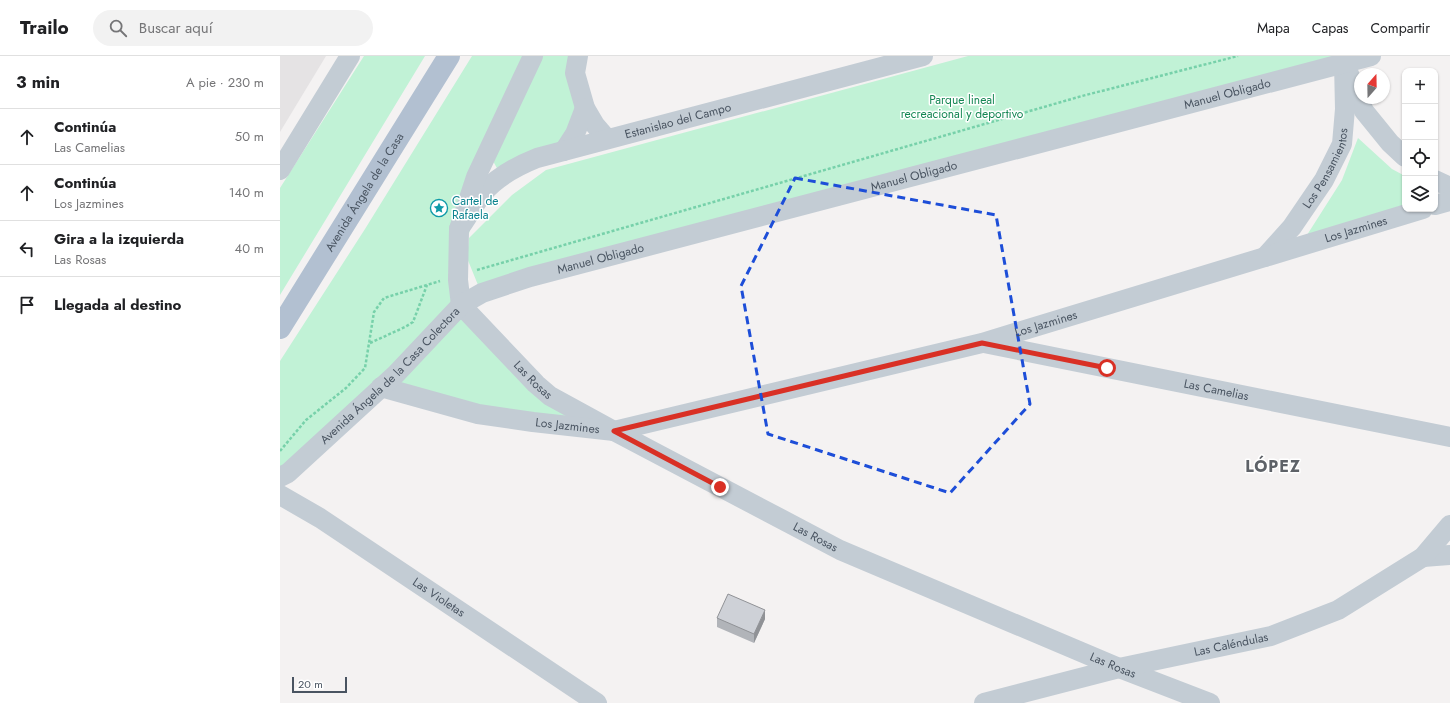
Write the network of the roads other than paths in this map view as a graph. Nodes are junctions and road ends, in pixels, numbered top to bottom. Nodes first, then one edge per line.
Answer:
1 (350, 56) edge
2 (449, 56) edge
3 (533, 56) edge
4 (578, 56) edge
5 (923, 56) edge
6 (1371, 56) edge
7 (1344, 63) junction
8 (585, 108) junction
9 (607, 139) junction
10 (564, 151) junction
11 (1402, 154) edge
12 (280, 170) edge
13 (1438, 181) edge
14 (1450, 187) edge
15 (1450, 201) edge
16 (1438, 204) edge
17 (1413, 212) edge
18 (460, 229) junction
19 (1265, 257) junction
20 (314, 274) junction
21 (461, 305) junction
22 (280, 328) edge
23 (280, 340) edge
24 (982, 343) junction
25 (381, 387) junction
26 (614, 431) junction
27 (1450, 437) edge
28 (280, 476) edge
29 (280, 495) edge
30 (1450, 525) edge
31 (1450, 555) edge
32 (1423, 557) junction
33 (1119, 668) junction
34 (597, 703) edge
35 (984, 703) edge
36 (1210, 703) edge

1 - 12 street
2 - 20 main road, Avenida Ángela de la Casa
3 - 18 street, Avenida Ángela de la Casa Colectora
4 - 8 street
5 - 9 street, Estanislao del Campo
6 - 7 street, Manuel Obligado
7 - 11 street
7 - 19 street, Los Pensamientos
7 - 21 street, Manuel Obligado
8 - 9 street
8 - 10 street
9 - 10 street, Estanislao del Campo
10 - 18 street, Estanislao del Campo
13 - 14 street
15 - 16 street
17 - 19 street, Los Jazmines
18 - 21 street, Avenida Ángela de la Casa Colectora
19 - 24 street, Los Jazmines
20 - 22 main road, Avenida Ángela de la Casa
20 - 23 main road
21 - 25 street, Avenida Ángela de la Casa Colectora
21 - 26 street, Las Rosas
24 - 26 street, Los Jazmines
24 - 27 street, Las Camelias
25 - 26 street, Los Jazmines
25 - 28 street, Avenida Ángela de la Casa Colectora
26 - 33 street, Las Rosas
29 - 34 street, Las Violetas
30 - 32 street, Las Caléndulas
31 - 32 street
32 - 33 street, Las Caléndulas
33 - 35 street, Las Caléndulas
33 - 36 street, Las Rosas

